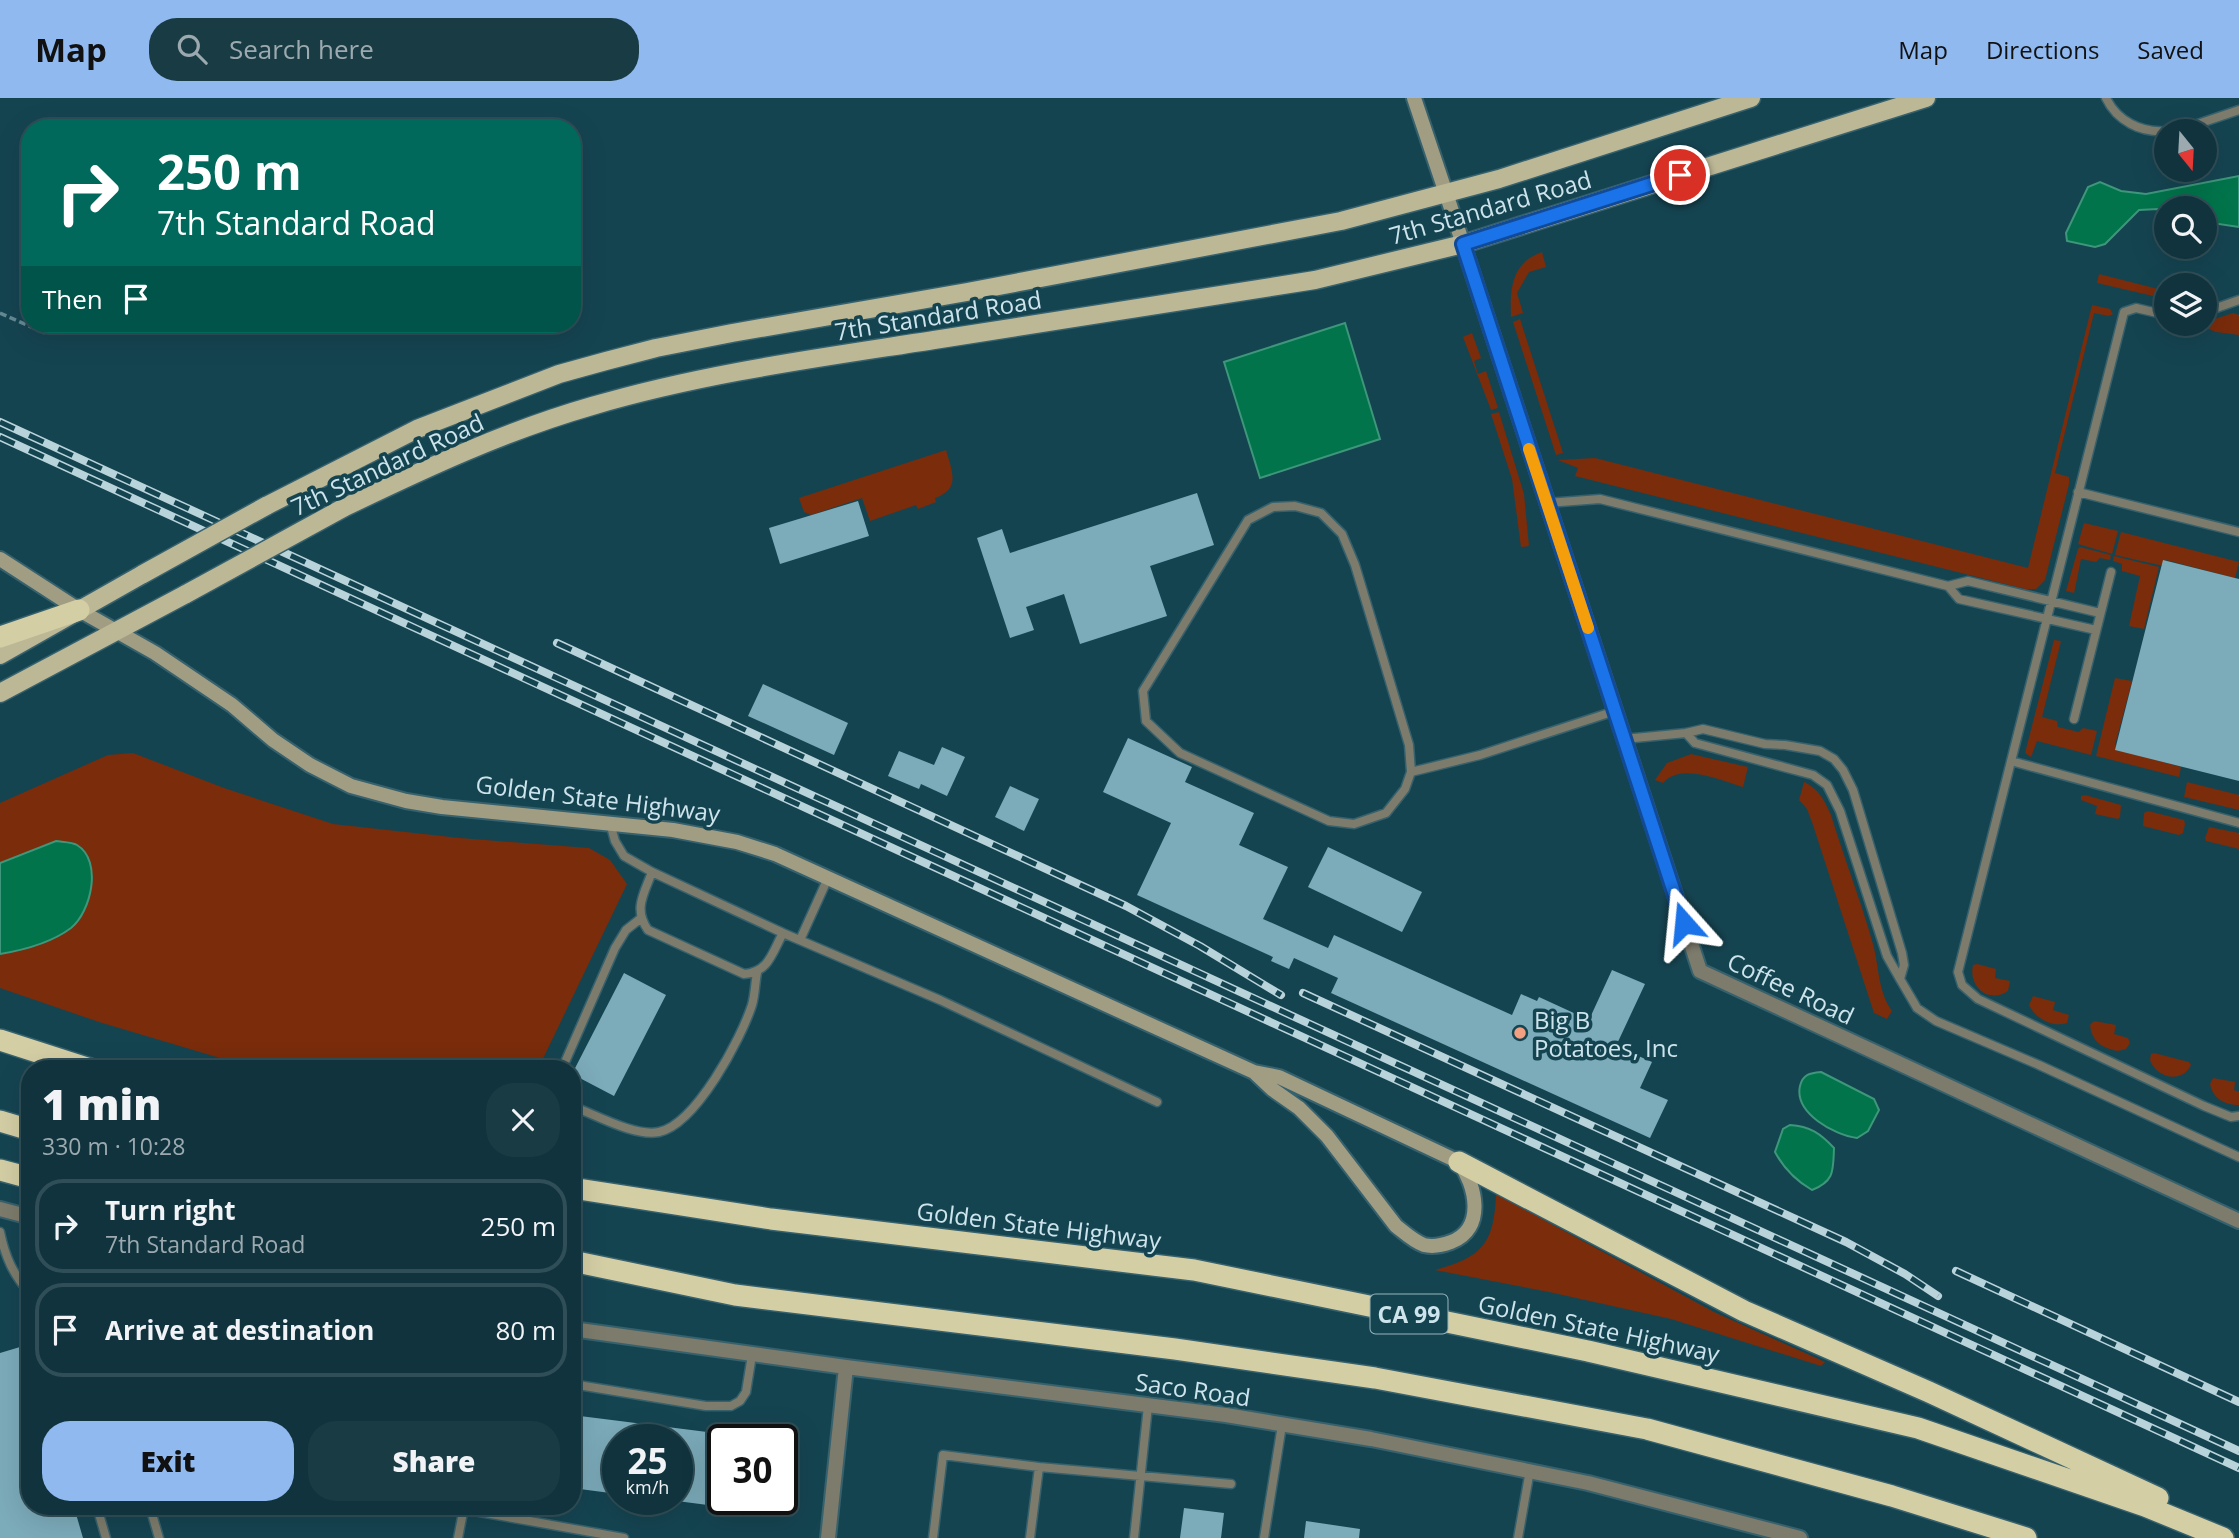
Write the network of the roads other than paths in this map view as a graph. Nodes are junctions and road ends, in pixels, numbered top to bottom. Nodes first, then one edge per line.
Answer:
1 (1414, 98) edge
2 (1751, 98) edge
3 (1926, 98) edge
4 (2106, 98) edge
5 (2239, 110) edge
6 (2212, 119) edge
7 (2154, 130) edge
8 (1446, 195) junction
9 (1463, 244) junction
10 (2239, 300) edge
11 (2217, 308) edge
12 (2154, 312) edge
13 (2078, 492) junction
14 (1547, 503) junction
15 (2239, 532) edge
16 (0, 559) edge
17 (2110, 572) dead end
18 (1948, 586) junction
19 (2050, 601) junction
20 (79, 610) junction
21 (2101, 613) junction
22 (2046, 619) junction
23 (2096, 630) junction
24 (117, 631) junction
25 (0, 638) edge
26 (0, 654) edge
27 (0, 693) edge
28 (1615, 711) junction
29 (2074, 719) dead end
30 (1686, 733) junction
31 (1624, 738) junction
32 (2011, 761) junction
33 (1411, 772) junction
34 (610, 823) junction
35 (2239, 823) edge
36 (652, 872) junction
37 (828, 878) junction
38 (640, 919) junction
39 (783, 933) junction
40 (800, 940) junction
41 (757, 973) junction
42 (1900, 979) junction
43 (0, 1040) edge
44 (62, 1060) edge
45 (566, 1060) edge
46 (1254, 1072) junction
47 (1157, 1102) dead end
48 (581, 1110) edge
49 (2239, 1116) edge
50 (0, 1121) edge
51 (21, 1127) edge
52 (2239, 1157) edge
53 (1459, 1161) junction
54 (0, 1170) edge
55 (21, 1176) edge
56 (581, 1189) edge
57 (0, 1209) edge
58 (21, 1215) edge
59 (2239, 1221) edge
60 (0, 1232) edge
61 (581, 1263) edge
62 (581, 1274) edge
63 (21, 1284) edge
64 (736, 1295) junction
65 (581, 1330) edge
66 (752, 1355) junction
67 (846, 1367) junction
68 (581, 1385) edge
69 (1148, 1406) junction
70 (1282, 1425) junction
71 (1039, 1467) junction
72 (1530, 1470) junction
73 (1141, 1475) junction
74 (1231, 1484) dead end
75 (99, 1515) edge
76 (152, 1515) edge
77 (462, 1515) edge
78 (501, 1515) edge
79 (1768, 1533) edge
80 (2239, 1537) edge
81 (106, 1538) edge
82 (159, 1538) edge
83 (458, 1538) edge
84 (624, 1538) edge
85 (828, 1538) edge
86 (933, 1538) edge
87 (1030, 1538) edge
88 (1134, 1538) edge
89 (1264, 1538) edge
90 (1518, 1538) edge
91 (1800, 1538) edge
92 (2026, 1538) edge
93 (2223, 1538) edge

1 - 8 main road, Coffee Road
2 - 8 main road, 7th Standard Road
3 - 9 main road, 7th Standard Road
4 - 7 lane
5 - 6 lane
8 - 9 main road, Coffee Road
8 - 20 main road, 7th Standard Road, bridge
9 - 14 street, Coffee Road
9 - 24 main road, 7th Standard Road, bridge
10 - 11 lane
12 - 13 lane
13 - 15 lane
13 - 19 lane
14 - 18 lane
14 - 28 street, Coffee Road
16 - 20 main road, Golden State Highway
17 - 21 lane
18 - 19 lane
18 - 22 lane
19 - 21 lane
19 - 22 lane
20 - 24 main road, Golden State Highway
20 - 25 highway
20 - 26 main road, 7th Standard Road
21 - 23 lane
22 - 23 lane
22 - 32 lane
23 - 29 lane
24 - 27 main road, 7th Standard Road
24 - 34 main road, Golden State Highway
28 - 31 street, Coffee Road
28 - 33 lane
30 - 31 lane
30 - 42 lane
30 - 42 lane
31 - 59 street, Coffee Road
32 - 35 lane
32 - 49 lane
33 - 33 lane
34 - 36 lane
34 - 37 main road, Golden State Highway
36 - 38 lane
36 - 39 lane
37 - 40 lane
37 - 46 main road, Golden State Highway
38 - 41 lane
38 - 45 lane
39 - 40 lane
39 - 41 lane
40 - 47 lane
41 - 48 lane
42 - 52 lane
43 - 44 highway
46 - 53 main road, Golden State Highway
46 - 53 main road, Golden State Highway
50 - 51 highway
53 - 80 highway
54 - 55 highway
56 - 93 highway, Golden State Highway / CA 99
57 - 58 street
60 - 63 lane
61 - 64 highway
62 - 64 highway
64 - 92 highway
65 - 66 street, Saco Road
66 - 67 street, Saco Road
66 - 68 lane
67 - 69 street, Saco Road
67 - 85 street
69 - 70 street, Saco Road
69 - 73 lane
70 - 72 street, Saco Road
70 - 89 lane
71 - 73 lane
71 - 86 lane
71 - 87 lane
72 - 79 street, Saco Road
72 - 90 lane
73 - 74 lane
73 - 88 lane
75 - 81 lane
76 - 82 lane
77 - 83 lane
78 - 84 lane
79 - 91 street, Saco Road

